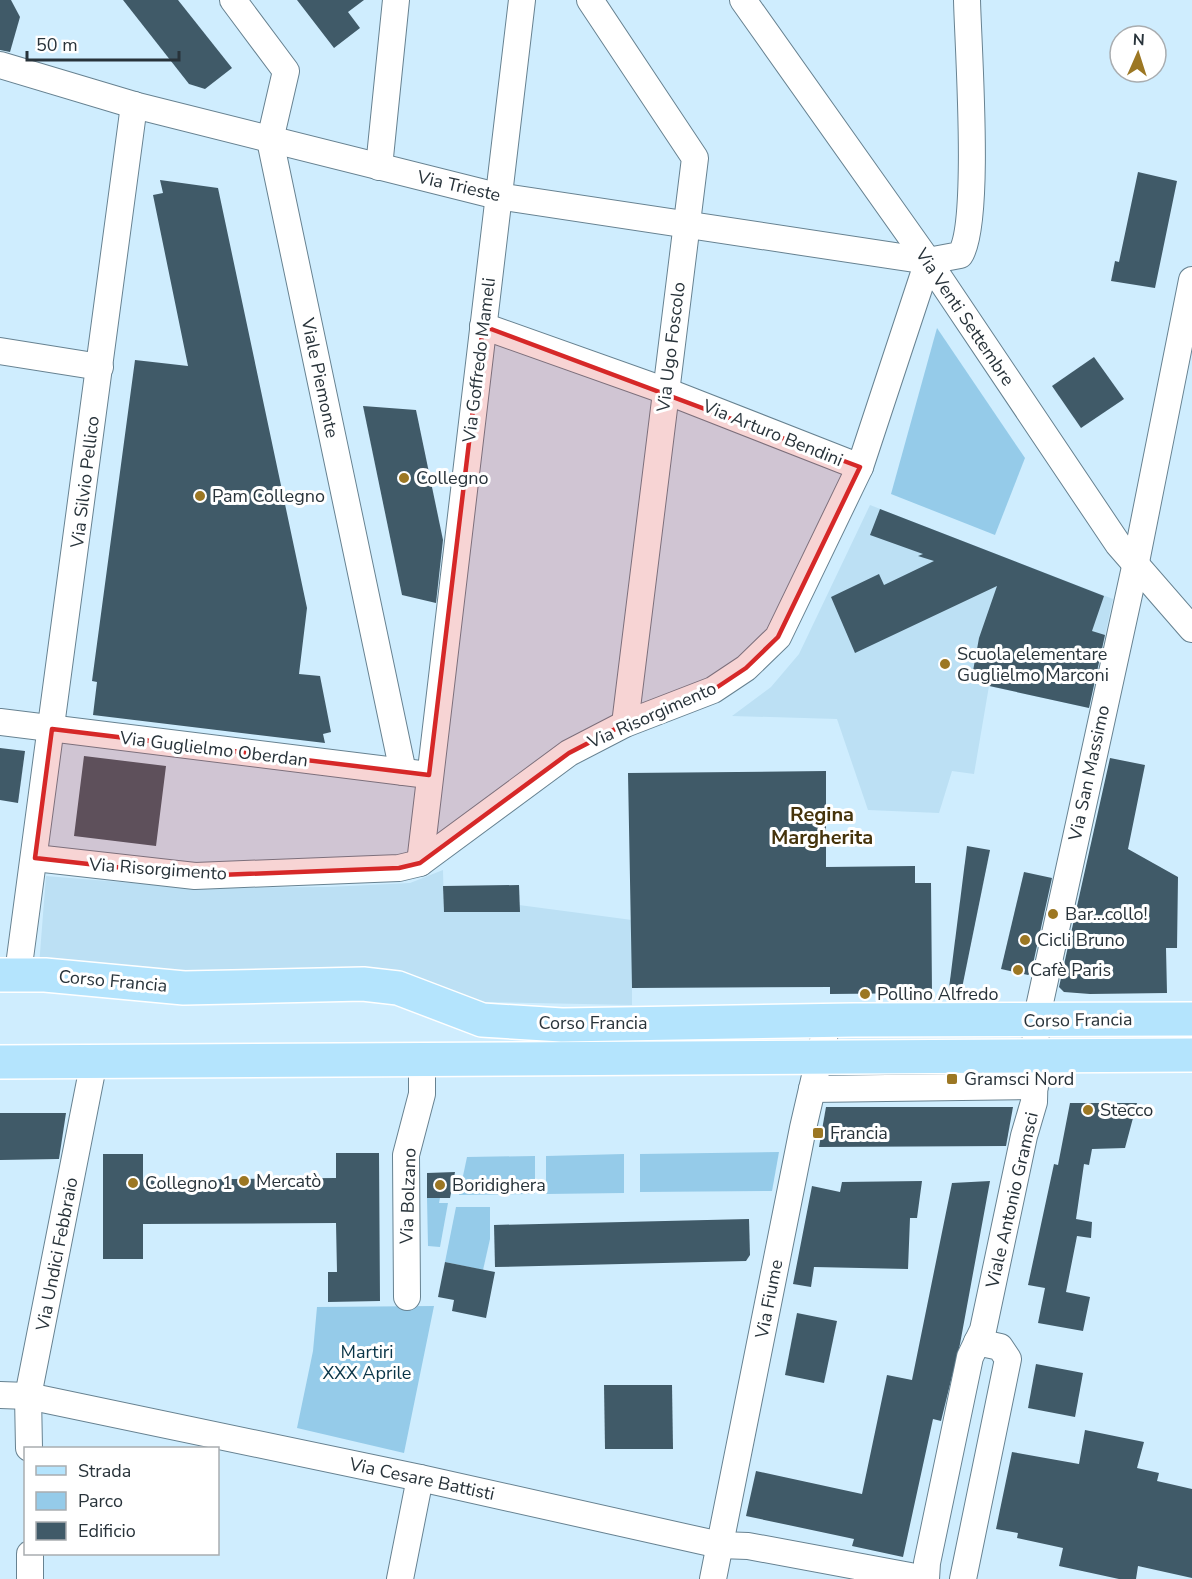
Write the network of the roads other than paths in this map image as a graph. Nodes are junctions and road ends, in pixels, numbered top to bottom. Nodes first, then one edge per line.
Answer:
1 (233, 0) edge
2 (396, 0) edge
3 (522, 0) edge
4 (590, 0) edge
5 (743, 0) edge
6 (967, 0) edge
7 (0, 65) edge
8 (134, 105) junction
9 (270, 140) junction
10 (379, 167) junction
11 (497, 196) junction
12 (686, 224) junction
13 (928, 261) junction
14 (1192, 280) edge
15 (483, 326) junction
16 (1187, 337) edge
17 (0, 351) edge
18 (100, 367) junction
19 (666, 390) junction
20 (860, 467) junction
21 (1135, 567) junction
22 (1192, 629) edge
23 (0, 722) edge
24 (625, 724) junction
25 (52, 729) junction
26 (403, 772) junction
27 (429, 775) junction
28 (35, 858) junction
29 (420, 863) junction
30 (10, 967) edge
31 (1192, 1019) edge
32 (828, 1020) junction
33 (1036, 1021) junction
34 (1191, 1055) edge
35 (819, 1057) junction
36 (94, 1061) junction
37 (0, 1062) edge
38 (422, 1062) junction
39 (1035, 1070) junction
40 (812, 1089) junction
41 (406, 1296) dead end
42 (977, 1342) junction
43 (0, 1395) edge
44 (28, 1396) junction
45 (29, 1447) edge
46 (420, 1478) junction
47 (720, 1545) junction
48 (30, 1555) edge
49 (849, 1572) edge
50 (30, 1579) edge
51 (400, 1579) edge
52 (713, 1579) edge
53 (926, 1579) edge
54 (963, 1579) edge

1 - 9 street, Viale Piemonte
2 - 10 street
3 - 11 street, Via Goffredo Mameli
4 - 12 street, Via Ugo Foscolo
5 - 13 street, Via Venti Settembre
6 - 13 street, Via Trieste
7 - 8 street, Via Trieste
8 - 9 street, Via Trieste
8 - 18 street, Via Silvio Pellico
9 - 10 street, Via Trieste
9 - 26 street, Viale Piemonte
10 - 11 street, Via Trieste
11 - 12 street, Via Trieste
11 - 15 street, Via Goffredo Mameli
12 - 13 street, Via Trieste
12 - 19 street, Via Ugo Foscolo
13 - 20 street, Via Risorgimento
13 - 21 street, Via Venti Settembre
14 - 16 street, Via San Massimo
15 - 19 street, Via Arturo Bendini
15 - 27 street, Via Goffredo Mameli
16 - 21 street, Via San Massimo
17 - 18 street
18 - 25 street, Via Silvio Pellico
19 - 20 street, Via Arturo Bendini
19 - 24 street, Via Ugo Foscolo
20 - 24 street, Via Risorgimento
21 - 22 street, Via Venti Settembre
21 - 33 street, Via San Massimo
23 - 25 street, Via Guglielmo Oberdan
24 - 29 street, Via Risorgimento
25 - 26 street, Via Guglielmo Oberdan
25 - 28 street, Via Silvio Pellico
26 - 27 street, Via Guglielmo Oberdan
27 - 29 street, Via Goffredo Mameli
28 - 29 street, Via Risorgimento
28 - 30 street, Corso Francia
30 - 32 main road, Corso Francia
31 - 33 main road, Corso Francia
32 - 33 main road, Corso Francia
32 - 35 street, Via Fiume
33 - 39 street, Via San Massimo
34 - 39 main road, Corso Francia
35 - 38 main road, Corso Francia
35 - 39 main road, Corso Francia
35 - 40 street, Via Fiume
36 - 37 main road, Corso Francia
36 - 38 main road, Corso Francia
36 - 44 street, Via Undici Febbraio
38 - 41 street, Via Bolzano
39 - 40 street, Corso Francia
39 - 42 street, Viale Antonio Gramsci
40 - 47 street, Via Fiume
42 - 53 street, Viale Antonio Gramsci
42 - 54 street
43 - 44 street, Via Cesare Battisti
44 - 45 street, Via Undici Febbraio
44 - 46 street, Via Cesare Battisti
46 - 47 street, Via Cesare Battisti
46 - 51 street
47 - 49 street, Via Cesare Battisti
47 - 52 street, Via Fiume
48 - 50 street
49 - 53 street, Via Cesare Battisti

